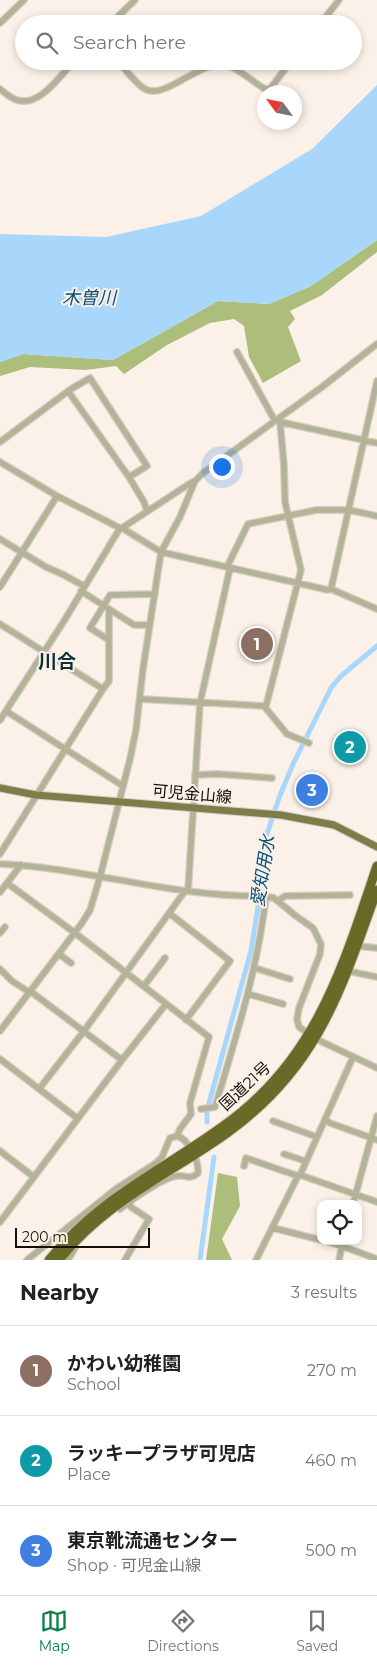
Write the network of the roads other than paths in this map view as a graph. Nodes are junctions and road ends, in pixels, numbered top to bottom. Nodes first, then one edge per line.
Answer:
1 (24, 0) edge
2 (135, 0) edge
3 (339, 0) edge
4 (119, 15) edge
5 (327, 15) edge
6 (0, 23) edge
7 (66, 70) edge
8 (127, 70) edge
9 (201, 70) edge
10 (235, 70) edge
11 (284, 70) edge
12 (0, 89) edge
13 (377, 344) edge
14 (237, 352) dead end
15 (377, 382) edge
16 (68, 391) junction
17 (278, 420) junction
18 (364, 441) junction
19 (0, 442) edge
20 (377, 444) edge
21 (0, 462) edge
22 (129, 478) junction
23 (195, 481) junction
24 (57, 496) junction
25 (349, 510) junction
26 (147, 511) junction
27 (288, 515) junction
28 (377, 516) edge
29 (121, 528) junction
30 (0, 539) edge
31 (162, 552) junction
32 (22, 553) junction
33 (228, 568) junction
34 (297, 582) junction
35 (0, 587) edge
36 (82, 589) junction
37 (331, 589) junction
38 (155, 594) junction
39 (103, 606) junction
40 (377, 609) edge
41 (109, 610) junction
42 (0, 624) edge
43 (150, 625) junction
44 (109, 640) junction
45 (43, 652) junction
46 (103, 689) junction
47 (140, 698) junction
48 (200, 703) junction
49 (264, 706) junction
50 (4, 710) edge
51 (0, 720) edge
52 (309, 743) dead end
53 (66, 749) junction
54 (195, 775) junction
55 (272, 778) dead end
56 (123, 786) junction
57 (0, 788) edge
58 (36, 795) junction
59 (118, 802) junction
60 (193, 808) junction
61 (377, 847) edge
62 (0, 854) edge
63 (0, 864) edge
64 (21, 865) junction
65 (377, 866) edge
66 (100, 877) junction
67 (7, 883) junction
68 (377, 890) edge
69 (186, 891) junction
70 (0, 892) edge
71 (350, 895) dead end
72 (265, 896) junction
73 (278, 901) junction
74 (169, 913) junction
75 (5, 928) dead end
76 (75, 933) junction
77 (0, 934) edge
78 (357, 946) junction
79 (377, 948) edge
80 (59, 954) junction
81 (165, 958) dead end
82 (71, 963) dead end
83 (255, 968) junction
84 (0, 969) edge
85 (348, 971) junction
86 (125, 972) junction
87 (377, 977) edge
88 (290, 979) dead end
89 (144, 986) junction
90 (30, 992) junction
91 (248, 994) junction
92 (166, 1004) junction
93 (283, 1004) dead end
94 (186, 1020) junction
95 (0, 1031) edge
96 (84, 1031) junction
97 (312, 1037) junction
98 (353, 1057) junction
99 (0, 1059) edge
100 (122, 1060) junction
101 (377, 1068) edge
102 (39, 1089) junction
103 (202, 1109) dead end
104 (377, 1116) edge
105 (77, 1118) junction
106 (325, 1119) junction
107 (273, 1121) dead end
108 (177, 1136) junction
109 (317, 1137) junction
110 (370, 1138) junction
111 (377, 1140) edge
112 (0, 1151) edge
113 (192, 1152) junction
114 (284, 1154) dead end
115 (305, 1161) junction
116 (244, 1166) dead end
117 (299, 1174) junction
118 (34, 1177) junction
119 (355, 1195) junction
120 (354, 1200) edge
121 (129, 1202) junction
122 (377, 1202) edge
123 (0, 1222) edge
124 (273, 1228) junction
125 (317, 1239) edge
126 (342, 1245) edge
127 (347, 1245) edge
128 (377, 1259) edge
129 (27, 1260) edge
130 (50, 1260) edge
131 (59, 1260) edge
132 (68, 1260) edge
133 (125, 1260) edge
134 (256, 1260) edge
135 (338, 1260) edge

1 - 6 street
2 - 4 street
3 - 5 street
7 - 12 street
8 - 9 street
10 - 11 street
13 - 17 street
14 - 17 street
15 - 18 street
16 - 19 street
16 - 22 street
16 - 22 street
17 - 18 street
17 - 23 street
17 - 27 street
18 - 20 street
18 - 25 street
21 - 24 street
22 - 26 street
23 - 26 street
23 - 31 street
24 - 29 street
24 - 32 street
25 - 27 street
25 - 28 street
25 - 37 street
26 - 29 street
27 - 33 street
27 - 34 street
29 - 31 street
29 - 36 street
30 - 32 street
31 - 33 street
31 - 38 street
32 - 35 street
32 - 36 street
33 - 34 street
33 - 48 street
34 - 37 street
34 - 49 street
36 - 39 street
36 - 45 street
37 - 40 street
38 - 39 street
38 - 43 street
39 - 41 street
39 - 44 street
41 - 43 street
41 - 44 street
42 - 45 street
43 - 47 street
44 - 46 street
45 - 46 street
45 - 50 street
46 - 53 street
47 - 48 street
47 - 56 street
48 - 49 street
48 - 54 street
49 - 52 street
50 - 51 street
50 - 53 street
53 - 56 street
53 - 58 street
54 - 55 street
54 - 60 street
56 - 59 street
57 - 58 main road, 可児金山線
58 - 59 main road, 可児金山線
58 - 62 street
59 - 60 main road, 可児金山線
59 - 66 street
60 - 61 main road, 可児金山線
60 - 69 street
63 - 64 street
64 - 66 street
64 - 67 street
65 - 97 highway, 国道21号
66 - 69 street
66 - 76 street
67 - 70 street
67 - 76 street
68 - 78 highway, 国道21号
69 - 72 street
69 - 74 street
71 - 73 street
72 - 73 street
72 - 83 street
73 - 97 street
74 - 86 street
74 - 94 street
75 - 77 street
76 - 80 street
76 - 86 street
78 - 79 street
78 - 85 highway, 国道21号
80 - 82 street
80 - 90 street
81 - 89 street
83 - 88 street
83 - 91 street
84 - 90 street
85 - 87 street
85 - 97 highway, 国道21号
86 - 89 street
86 - 96 street
89 - 92 street
90 - 95 street
90 - 96 street
91 - 93 street
91 - 103 street
92 - 94 street
92 - 100 street
94 - 108 street
96 - 100 street
96 - 102 street
97 - 98 street
97 - 113 highway, 国道21号
98 - 101 street
98 - 106 street
99 - 102 street
100 - 105 street
102 - 105 street
104 - 110 street
105 - 118 street
106 - 109 street
106 - 110 street
107 - 109 street
108 - 113 street
108 - 129 street
109 - 115 street
110 - 111 street
110 - 119 street
112 - 118 street
113 - 121 street
113 - 130 highway, 国道21号
113 - 131 highway, 国道21号
114 - 115 street
115 - 117 street
116 - 117 street
117 - 119 street
117 - 124 street
118 - 123 street
119 - 120 street
119 - 122 street
121 - 132 street
121 - 133 street
124 - 125 street
124 - 134 street
126 - 135 street
127 - 128 street

